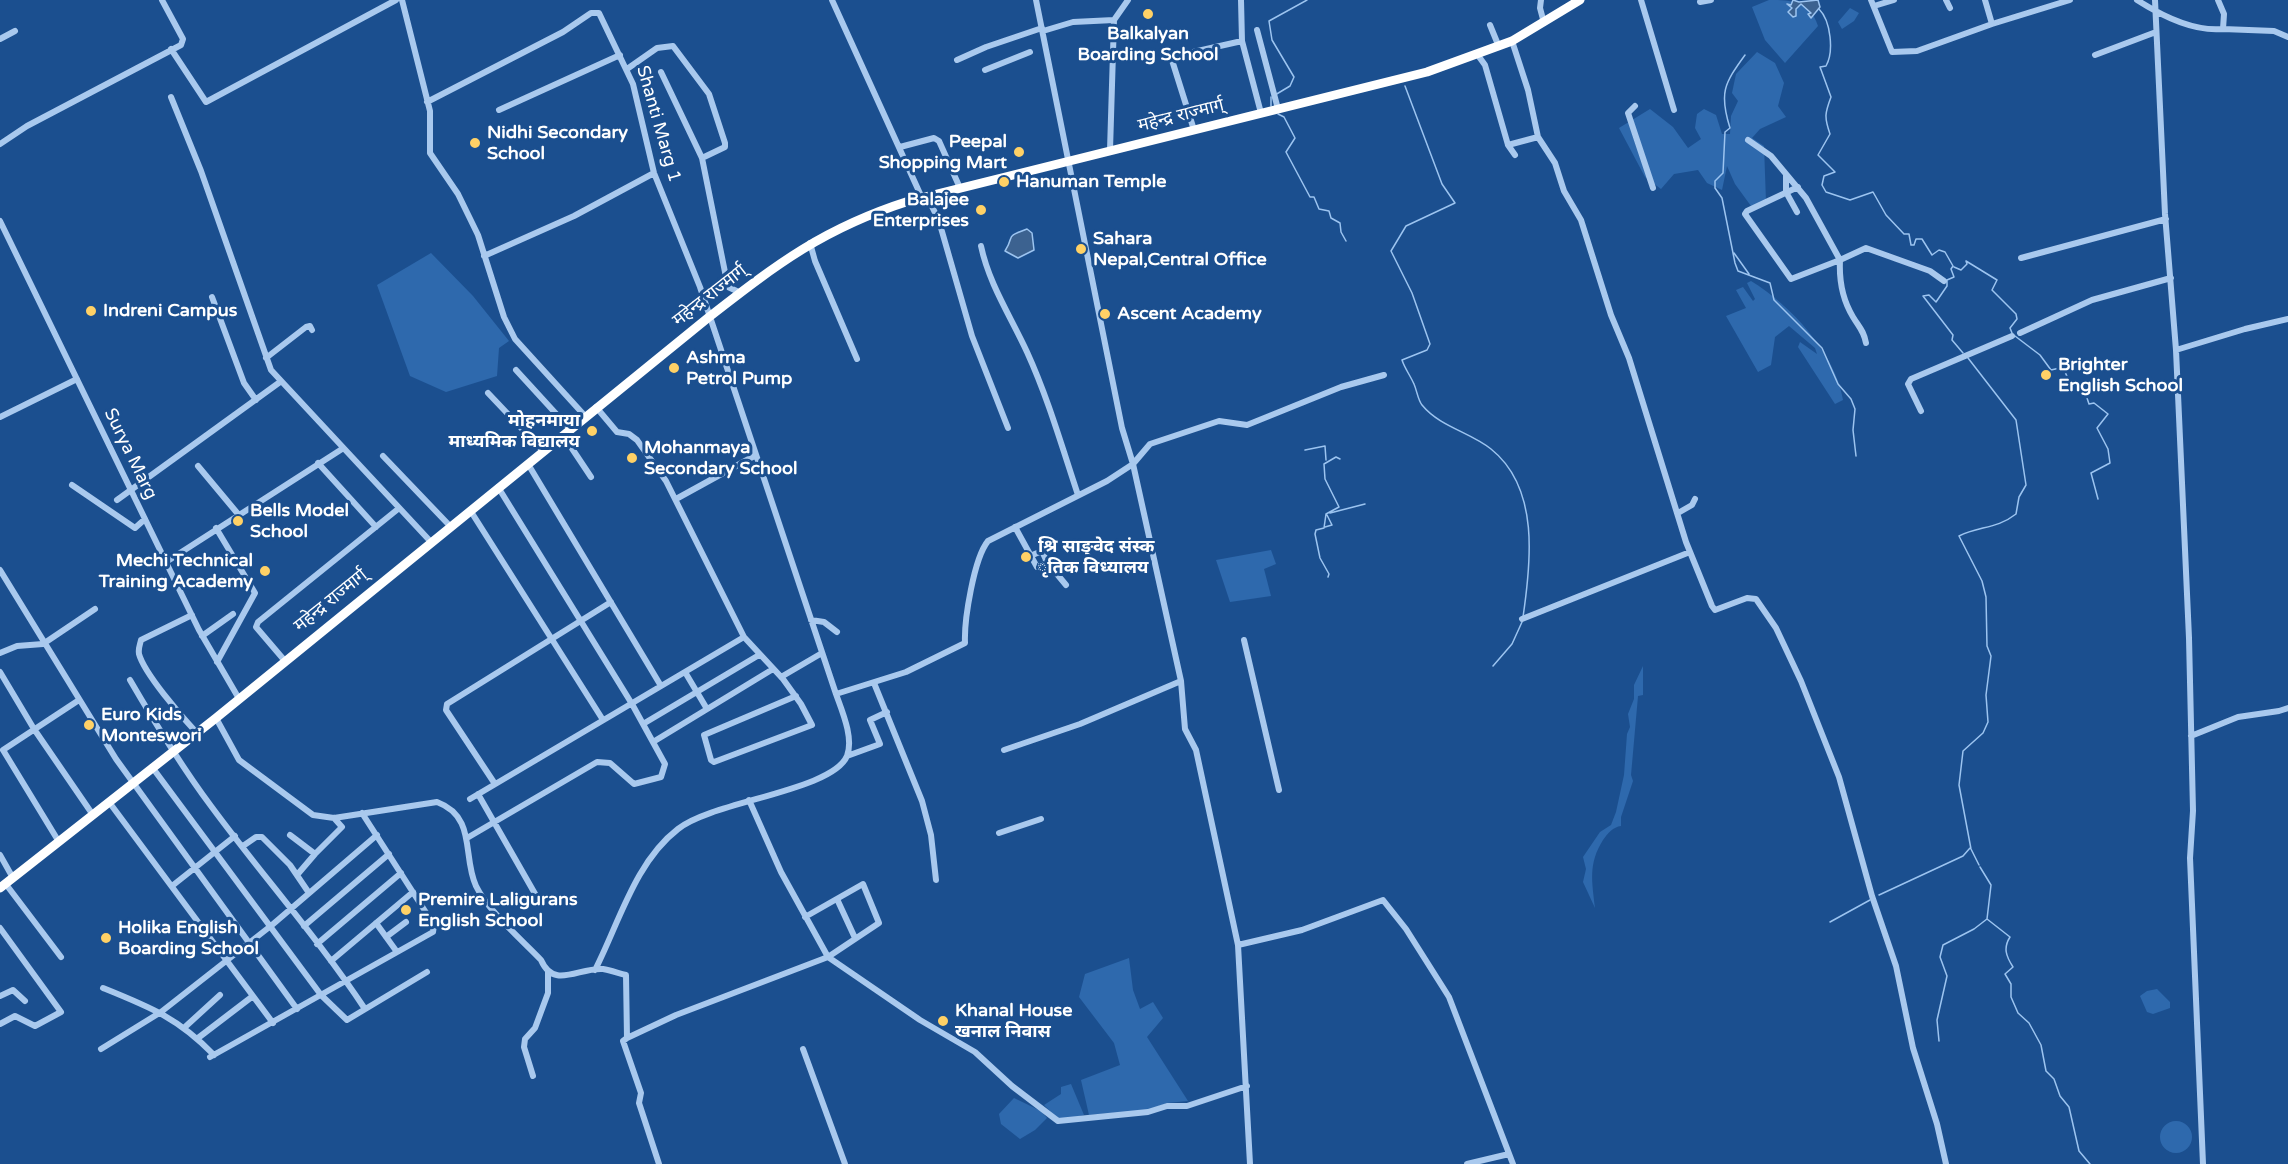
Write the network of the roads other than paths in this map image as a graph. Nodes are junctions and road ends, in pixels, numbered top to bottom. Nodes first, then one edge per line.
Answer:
1 (162, 0) edge
2 (396, 0) edge
3 (402, 0) edge
4 (832, 0) edge
5 (1036, 0) edge
6 (1128, 0) edge
7 (1241, 0) edge
8 (1541, 0) edge
9 (1580, 0) edge
10 (1641, 0) edge
11 (1711, 0) edge
12 (1894, 0) edge
13 (1946, 0) edge
14 (1985, 0) edge
15 (2070, 0) edge
16 (2137, 0) edge
17 (2155, 0) edge
18 (2218, 0) edge
19 (1700, 2) dead end
20 (1873, 3) edge
21 (1950, 8) dead end
22 (2156, 12) junction
23 (1114, 20) junction
24 (1544, 23) junction
25 (1992, 24) junction
26 (1490, 25) dead end
27 (2223, 29) junction
28 (1042, 30) junction
29 (1257, 30) dead end
30 (15, 31) dead end
31 (2156, 32) junction
32 (2288, 37) edge
33 (0, 39) edge
34 (1242, 41) junction
35 (1512, 41) junction
36 (1499, 47) junction
37 (171, 49) junction
38 (1030, 52) dead end
39 (1478, 54) junction
40 (2095, 54) dead end
41 (620, 55) junction
42 (957, 60) dead end
43 (627, 69) junction
44 (985, 69) dead end
45 (661, 72) dead end
46 (171, 97) dead end
47 (427, 102) junction
48 (1635, 106) dead end
49 (1278, 109) junction
50 (499, 110) dead end
51 (1674, 110) dead end
52 (1261, 113) junction
53 (1194, 130) junction
54 (1538, 137) junction
55 (1748, 140) dead end
56 (0, 144) edge
57 (1508, 145) junction
58 (900, 147) junction
59 (1110, 150) junction
60 (1515, 155) dead end
61 (702, 158) junction
62 (1067, 161) junction
63 (654, 173) junction
64 (1786, 174) junction
65 (1798, 187) junction
66 (960, 188) junction
67 (1653, 188) dead end
68 (1786, 192) junction
69 (925, 197) junction
70 (1797, 212) dead end
71 (2166, 219) junction
72 (0, 221) edge
73 (810, 243) junction
74 (981, 246) dead end
75 (484, 256) junction
76 (2021, 258) dead end
77 (1840, 260) junction
78 (2171, 278) junction
79 (1944, 281) dead end
80 (741, 293) junction
81 (212, 297) dead end
82 (709, 317) junction
83 (2288, 319) edge
84 (312, 330) dead end
85 (2020, 333) dead end
86 (2012, 336) dead end
87 (1866, 343) dead end
88 (2176, 350) junction
89 (266, 357) junction
90 (857, 359) dead end
91 (516, 370) dead end
92 (1384, 375) dead end
93 (77, 379) junction
94 (280, 382) junction
95 (488, 393) dead end
96 (256, 400) junction
97 (596, 407) junction
98 (1921, 411) dead end
99 (585, 416) junction
100 (0, 417) edge
101 (1008, 428) dead end
102 (566, 432) junction
103 (342, 449) junction
104 (543, 451) junction
105 (756, 455) junction
106 (383, 456) dead end
107 (318, 463) junction
108 (528, 464) junction
109 (1133, 464) junction
110 (198, 466) dead end
111 (591, 477) dead end
112 (72, 485) dead end
113 (498, 486) junction
114 (131, 491) junction
115 (1078, 495) junction
116 (676, 499) junction
117 (1695, 499) dead end
118 (117, 500) dead end
119 (398, 509) junction
120 (470, 510) junction
121 (1678, 513) junction
122 (238, 514) junction
123 (145, 519) junction
124 (450, 526) junction
125 (376, 527) junction
126 (1015, 527) junction
127 (216, 528) junction
128 (431, 542) junction
129 (1690, 552) junction
130 (1030, 556) junction
131 (166, 562) junction
132 (1047, 562) junction
133 (0, 570) edge
134 (1066, 585) dead end
135 (611, 602) junction
136 (95, 609) dead end
137 (233, 614) dead end
138 (192, 615) junction
139 (1522, 619) dead end
140 (810, 620) junction
141 (581, 621) junction
142 (837, 632) dead end
143 (202, 636) junction
144 (744, 638) junction
145 (550, 640) junction
146 (1244, 640) dead end
147 (43, 644) junction
148 (0, 653) edge
149 (822, 653) junction
150 (759, 655) junction
151 (285, 661) junction
152 (217, 662) junction
153 (773, 669) junction
154 (0, 672) edge
155 (685, 672) junction
156 (781, 677) junction
157 (130, 680) dead end
158 (1181, 681) junction
159 (874, 683) junction
160 (662, 686) junction
161 (697, 693) junction
162 (836, 694) junction
163 (796, 696) junction
164 (238, 697) junction
165 (79, 700) junction
166 (632, 704) junction
167 (2288, 708) edge
168 (707, 709) junction
169 (886, 712) junction
170 (216, 718) junction
171 (603, 720) junction
172 (643, 724) junction
173 (34, 729) junction
174 (196, 732) junction
175 (2191, 736) junction
176 (653, 742) junction
177 (173, 750) junction
178 (1004, 750) dead end
179 (847, 756) junction
180 (152, 767) junction
181 (132, 783) junction
182 (495, 784) junction
183 (1279, 790) dead end
184 (478, 794) junction
185 (470, 799) dead end
186 (749, 800) junction
187 (109, 802) junction
188 (363, 813) junction
189 (93, 815) junction
190 (334, 818) junction
191 (1041, 819) dead end
192 (494, 822) junction
193 (999, 833) dead end
194 (290, 835) dead end
195 (377, 835) junction
196 (235, 836) junction
197 (467, 838) junction
198 (59, 842) junction
199 (243, 846) junction
200 (216, 851) junction
201 (315, 854) junction
202 (389, 854) junction
203 (0, 855) edge
204 (193, 868) junction
205 (401, 873) junction
206 (297, 875) junction
207 (936, 880) dead end
208 (6, 883) edge
209 (172, 886) junction
210 (413, 892) junction
211 (309, 893) junction
212 (538, 899) dead end
213 (837, 899) junction
214 (291, 908) junction
215 (805, 917) junction
216 (406, 922) dead end
217 (376, 923) junction
218 (272, 925) junction
219 (303, 926) junction
220 (0, 928) edge
221 (386, 937) junction
222 (855, 938) junction
223 (249, 941) junction
224 (317, 944) junction
225 (1238, 945) junction
226 (398, 952) junction
227 (61, 957) dead end
228 (828, 957) junction
229 (227, 960) junction
230 (331, 961) junction
231 (595, 970) junction
232 (427, 972) dead end
233 (548, 972) junction
234 (346, 982) junction
235 (103, 988) dead end
236 (220, 994) dead end
237 (321, 995) junction
238 (0, 996) edge
239 (253, 996) junction
240 (25, 1001) dead end
241 (297, 1009) junction
242 (365, 1010) junction
243 (161, 1012) junction
244 (273, 1023) junction
245 (0, 1024) edge
246 (185, 1028) junction
247 (198, 1038) junction
248 (627, 1038) junction
249 (101, 1049) dead end
250 (803, 1049) dead end
251 (533, 1076) dead end
252 (1247, 1086) junction
253 (1509, 1154) junction
254 (659, 1164) edge
255 (845, 1164) edge
256 (1250, 1164) edge
257 (1467, 1164) edge
258 (1514, 1164) edge
259 (1946, 1164) edge
260 (2203, 1164) edge

1 - 37 street
2 - 37 street
3 - 47 street
4 - 58 street
5 - 28 street
6 - 23 street
7 - 34 street
8 - 24 street
9 - 24 highway, महेन्द्र राज्मार्ग्
10 - 51 street
11 - 19 street
12 - 20 street
13 - 21 street
14 - 25 street
15 - 25 street
16 - 22 street
17 - 22 street
18 - 27 street
20 - 25 street
22 - 27 street
22 - 31 street
23 - 28 street
23 - 59 street
24 - 35 highway, महेन्द्र राज्मार्ग्
26 - 36 street
27 - 32 street
28 - 42 street
28 - 62 street
29 - 49 street
30 - 33 street
31 - 40 street
31 - 71 street
34 - 52 street
34 - 53 street
35 - 36 highway, महेन्द्र राज्मार्ग्
35 - 54 street
36 - 39 highway, महेन्द्र राज्मार्ग्
37 - 56 street
38 - 44 street
39 - 49 highway, महेन्द्र राज्मार्ग्
39 - 57 street
41 - 43 street, Shanti Marg 1
41 - 47 street, Shanti Marg 1
41 - 50 street
43 - 61 street
43 - 63 street, Shanti Marg 1
45 - 61 street
46 - 89 street
47 - 75 street
48 - 67 street
49 - 52 highway, महेन्द्र राज्मार्ग्
52 - 53 highway, महेन्द्र राज्मार्ग्
53 - 59 highway, महेन्द्र राज्मार्ग्
54 - 57 street
54 - 121 street
55 - 64 street
57 - 60 street
58 - 66 street
58 - 69 street
59 - 62 highway, महेन्द्र राज्मार्ग्
61 - 80 street
62 - 66 highway, महेन्द्र राज्मार्ग्
62 - 109 street
63 - 75 street
63 - 82 street, Shanti Marg 1
64 - 65 street
64 - 68 street
65 - 68 street
65 - 77 street
66 - 69 highway, महेन्द्र राज्मार्ग्
68 - 70 street
68 - 77 street
69 - 73 highway, महेन्द्र राज्मार्ग्
69 - 101 street
71 - 76 street
71 - 78 street
72 - 93 street, Surya Marg
73 - 80 highway, महेन्द्र राज्मार्ग्
73 - 90 street
74 - 115 street
75 - 99 street
77 - 79 street
77 - 87 street
78 - 85 street
78 - 88 street
80 - 82 highway, महेन्द्र राज्मार्ग्
81 - 96 street
82 - 97 highway, महेन्द्र राज्मार्ग्
82 - 105 street, Shanti Marg 1
83 - 88 street
84 - 89 street
86 - 98 street
88 - 175 street
89 - 94 street
91 - 102 street
92 - 109 street
93 - 100 street
93 - 114 street, Surya Marg
94 - 96 street
94 - 103 street
95 - 104 street
96 - 114 street
97 - 99 highway, महेन्द्र राज्मार्ग्
97 - 116 street
99 - 102 highway, महेन्द्र राज्मार्ग्
102 - 104 highway, महेन्द्र राज्मार्ग्
102 - 111 street
103 - 107 street
103 - 119 street
104 - 108 highway, महेन्द्र राज्मार्ग्
105 - 116 street
105 - 140 street, Shanti Marg 1
106 - 124 street
107 - 122 street
107 - 125 street
108 - 113 highway, महेन्द्र राज्मार्ग्
108 - 135 street
109 - 115 street
109 - 158 street
110 - 122 street
112 - 123 street
113 - 120 highway, महेन्द्र राज्मार्ग्
113 - 141 street
114 - 118 street
114 - 123 street, Surya Marg
115 - 126 street
116 - 144 street
117 - 121 street
119 - 125 street
119 - 128 street
120 - 124 highway, महेन्द्र राज्मार्ग्
120 - 145 street
121 - 129 street
122 - 127 street
123 - 131 street, Surya Marg
124 - 128 highway, महेन्द्र राज्मार्ग्
125 - 151 street
126 - 130 street
126 - 159 street
127 - 131 street
127 - 152 street
128 - 151 highway, महेन्द्र राज्मार्ग्
129 - 139 street
129 - 259 street
130 - 132 street
130 - 132 street
131 - 138 street, Surya Marg
132 - 134 street
133 - 147 street
135 - 141 street
135 - 160 street
136 - 147 street
137 - 143 street
138 - 143 street, Surya Marg
138 - 174 street
140 - 142 street
140 - 149 street, Shanti Marg 1
141 - 145 street
141 - 166 street
143 - 152 street, Surya Marg
144 - 150 street
144 - 155 street
145 - 171 street
145 - 182 street
146 - 183 street
147 - 148 street
147 - 165 street
149 - 156 street
149 - 162 street, Shanti Marg 1
150 - 153 street
150 - 161 street
151 - 164 highway, महेन्द्र राज्मार्ग्
152 - 164 street, Surya Marg
153 - 156 street
153 - 168 street
154 - 173 street
155 - 160 street
155 - 161 street
156 - 163 street
157 - 177 street
158 - 178 street
158 - 225 street
159 - 162 street
159 - 169 street
160 - 166 street
161 - 168 street
161 - 172 street
162 - 179 street, Shanti Marg 1
163 - 163 street
164 - 170 highway, महेन्द्र राज्मार्ग्
165 - 173 street
165 - 181 street
166 - 171 street
166 - 172 street
167 - 175 street
168 - 176 street
169 - 179 street
169 - 207 street
170 - 174 highway, महेन्द्र राज्मार्ग्
170 - 190 street
171 - 182 street
172 - 176 street
173 - 189 street
173 - 198 street
174 - 177 highway, महेन्द्र राज्मार्ग्
175 - 260 street
176 - 192 street
177 - 180 highway, महेन्द्र राज्मार्ग्
177 - 196 street
179 - 186 street
180 - 181 highway, महेन्द्र राज्मार्ग्
180 - 200 street
181 - 187 highway, महेन्द्र राज्मार्ग्
181 - 204 street
182 - 184 street
184 - 185 street
184 - 192 street
186 - 215 street
186 - 231 street
187 - 189 highway, महेन्द्र राज्मार्ग्
187 - 209 street
188 - 190 street
188 - 195 street
188 - 197 street
189 - 198 highway, महेन्द्र राज्मार्ग्
190 - 201 street
191 - 193 street
192 - 197 street
192 - 212 street
194 - 201 street
195 - 202 street
195 - 211 street
196 - 199 street
196 - 200 street
197 - 233 street
198 - 208 highway, महेन्द्र राज्मार्ग्
199 - 206 street
199 - 214 street
200 - 204 street
200 - 218 street
201 - 206 street
202 - 205 street
202 - 219 street
203 - 208 street
204 - 209 street
204 - 223 street
205 - 210 street
205 - 224 street
206 - 211 street
208 - 227 street
209 - 229 street
210 - 217 street
210 - 226 street
211 - 214 street
213 - 215 street
213 - 222 street
213 - 222 street
214 - 218 street
214 - 219 street
215 - 228 street
216 - 221 street
217 - 221 street
217 - 230 street
218 - 223 street
218 - 237 street
219 - 224 street
220 - 245 street
221 - 226 street
222 - 228 street
223 - 229 street
223 - 241 street
224 - 230 street
225 - 252 street
225 - 253 street
226 - 234 street
228 - 248 street
228 - 252 street
229 - 239 street
229 - 243 street
230 - 234 street
231 - 233 street
231 - 248 street
232 - 242 street
233 - 251 street
234 - 237 street
234 - 242 street
235 - 243 street
236 - 246 street
237 - 241 street
237 - 242 street
238 - 240 street
239 - 244 street
239 - 247 street
241 - 244 street
243 - 246 street
243 - 249 street
244 - 247 street
246 - 247 street
248 - 254 street
250 - 255 street
252 - 256 street
253 - 257 street
253 - 258 street

